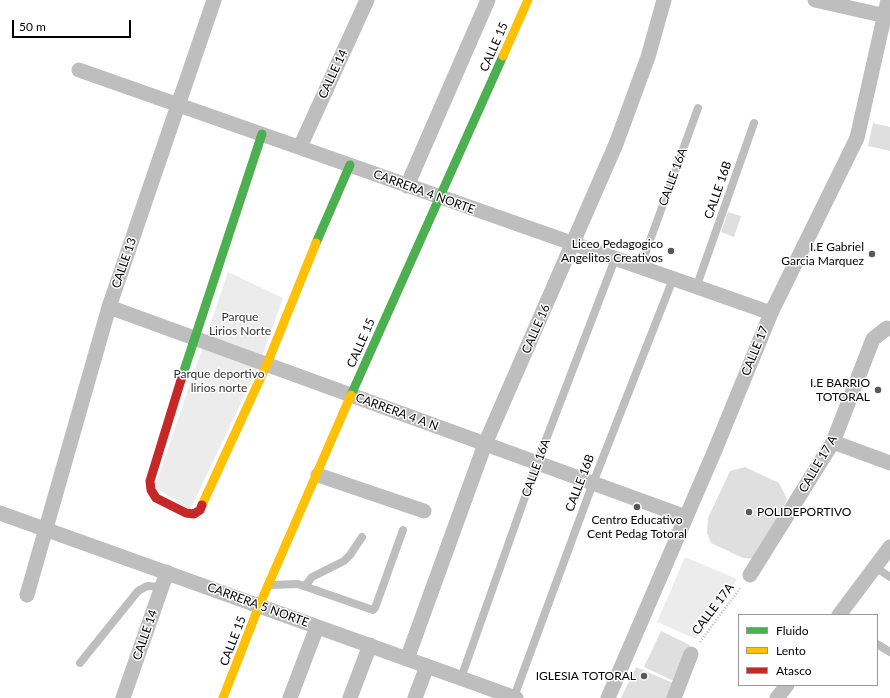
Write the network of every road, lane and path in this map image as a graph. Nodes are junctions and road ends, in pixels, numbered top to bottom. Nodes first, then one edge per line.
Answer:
1 (214, 0) edge
2 (367, 0) edge
3 (488, 0) edge
4 (528, 0) edge
5 (664, 0) edge
6 (815, 0) edge
7 (888, 0) edge
8 (887, 16) edge
9 (79, 70) dead end
10 (179, 104) junction
11 (698, 108) dead end
12 (754, 123) dead end
13 (262, 134) junction
14 (300, 147) junction
15 (350, 165) junction
16 (407, 186) junction
17 (440, 197) junction
18 (573, 245) junction
19 (615, 259) junction
20 (640, 268) junction
21 (673, 279) junction
22 (696, 288) junction
23 (109, 307) junction
24 (770, 313) junction
25 (888, 329) edge
26 (194, 337) junction
27 (267, 364) junction
28 (351, 395) junction
29 (833, 442) junction
30 (486, 444) junction
31 (537, 463) junction
32 (890, 463) edge
33 (318, 475) junction
34 (593, 483) junction
35 (424, 510) dead end
36 (0, 513) edge
37 (686, 517) junction
38 (46, 529) junction
39 (403, 530) dead end
40 (362, 537) dead end
41 (890, 548) edge
42 (875, 567) junction
43 (167, 572) junction
44 (750, 575) joint
45 (890, 577) edge
46 (268, 585) junction
47 (305, 586) junction
48 (162, 587) junction
49 (27, 595) dead end
50 (259, 606) junction
51 (841, 614) edge
52 (317, 627) junction
53 (878, 645) edge
54 (370, 646) junction
55 (890, 652) edge
56 (691, 654) joint
57 (407, 659) junction
58 (80, 664) dead end
59 (427, 666) junction
60 (461, 678) junction
61 (786, 686) edge
62 (475, 691) edge
63 (124, 698) edge
64 (223, 698) edge
65 (290, 698) edge
66 (350, 698) edge
67 (414, 698) edge
68 (515, 698) edge
69 (608, 698) edge
70 (674, 698) edge
71 (777, 698) edge

1 - 10 street, CALLE 13
2 - 14 street, CALLE 14
3 - 16 street
4 - 17 street, CALLE 15
5 - 18 street, CALLE 16
6 - 8 street
7 - 8 street, CALLE 17
8 - 24 street, CALLE 17
9 - 10 street, CARRERA 4 NORTE
10 - 13 street, CARRERA 4 NORTE
10 - 23 street, CALLE 13
11 - 20 lane, CALLE 16A
12 - 22 lane, CALLE 16B
13 - 14 street, CARRERA 4 NORTE
13 - 26 street
14 - 15 street, CARRERA 4 NORTE
15 - 16 street, CARRERA 4 NORTE
15 - 27 street
16 - 17 street, CARRERA 4 NORTE
17 - 18 street, CARRERA 4 NORTE
17 - 28 street, CALLE 15
18 - 19 street, CARRERA 4 NORTE
18 - 30 street, CALLE 16
19 - 20 street, CARRERA 4 NORTE
19 - 31 lane, CALLE 16A
20 - 21 street, CARRERA 4 NORTE
21 - 22 street, CARRERA 4 NORTE
21 - 34 lane, CALLE 16B
22 - 24 street, CARRERA 4 NORTE
23 - 26 street, CARRERA 4 A N
23 - 38 street, CALLE 13
24 - 37 street, CALLE 17
25 - 29 street, CALLE 17 A
26 - 27 street, CARRERA 4 A N
26 - 27 street
27 - 28 street, CARRERA 4 A N
28 - 30 street, CARRERA 4 A N
28 - 33 street, CALLE 15
29 - 32 street
29 - 44 street, CALLE 17 A
30 - 31 street, CARRERA 4 A N
30 - 57 street, CALLE 16
31 - 34 street, CARRERA 4 A N
31 - 60 lane, CALLE 16A
33 - 35 street
33 - 46 street, CALLE 15
34 - 37 street, CARRERA 4 A N
34 - 68 lane, CALLE 16B
36 - 38 street, CARRERA 5 NORTE
37 - 69 street, CALLE 17
38 - 43 street, CARRERA 5 NORTE
38 - 49 street, CALLE 13
39 - 47 lane
40 - 47 lane
41 - 42 street
42 - 45 lane
42 - 51 street
43 - 48 street, CALLE 14
43 - 50 street, CARRERA 5 NORTE
44 - 56 path, CALLE 17A
46 - 47 lane
46 - 50 street, CALLE 15
48 - 58 lane
48 - 63 street, CALLE 14
50 - 52 street, CARRERA 5 NORTE
50 - 64 street, CALLE 15
52 - 54 street, CARRERA 5 NORTE
52 - 65 street
53 - 55 lane
54 - 57 street, CARRERA 5 NORTE
54 - 66 street
56 - 70 street
57 - 59 street, CARRERA 5 NORTE
59 - 60 street, CARRERA 5 NORTE
59 - 67 street
60 - 62 street, CARRERA 5 NORTE
61 - 71 street
62 - 68 street, CARRERA 5 NORTE

